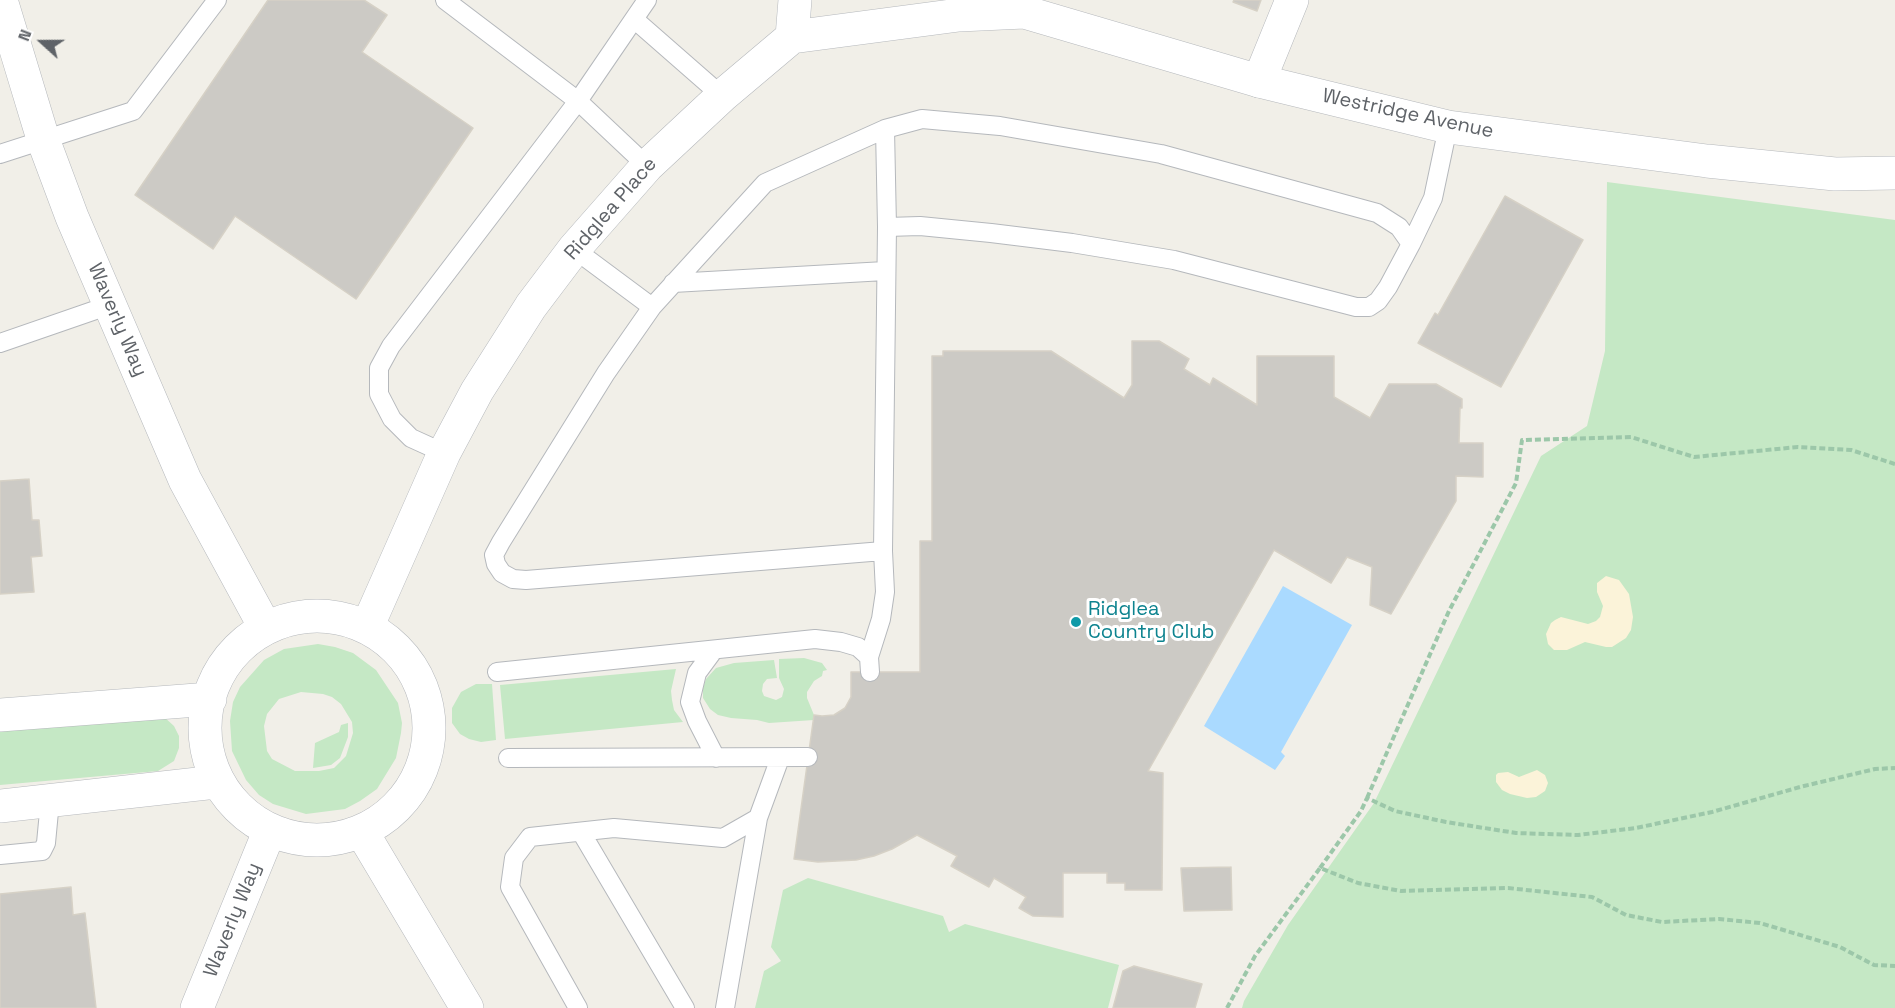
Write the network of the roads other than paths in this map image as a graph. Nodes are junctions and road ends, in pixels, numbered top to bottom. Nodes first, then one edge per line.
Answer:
1 (2, 0) edge
2 (217, 0) edge
3 (445, 0) edge
4 (647, 0) edge
5 (795, 0) edge
6 (1292, 0) edge
7 (1015, 6) edge
8 (634, 20) junction
9 (792, 37) junction
10 (1259, 81) junction
11 (722, 96) junction
12 (578, 101) junction
13 (1448, 127) junction
14 (885, 129) junction
15 (44, 142) junction
16 (0, 154) edge
17 (647, 166) junction
18 (1895, 173) edge
19 (887, 227) junction
20 (1411, 244) junction
21 (574, 249) junction
22 (885, 271) junction
23 (673, 283) junction
24 (110, 305) junction
25 (652, 308) junction
26 (0, 343) edge
27 (444, 453) junction
28 (883, 550) junction
29 (368, 624) junction
30 (265, 627) junction
31 (714, 650) junction
32 (497, 672) dead end
33 (210, 699) junction
34 (0, 715) edge
35 (808, 757) dead end
36 (508, 758) dead end
37 (716, 758) junction
38 (780, 758) junction
39 (216, 782) junction
40 (50, 801) junction
41 (0, 806) edge
42 (758, 818) junction
43 (269, 832) junction
44 (362, 832) junction
45 (581, 832) junction
46 (0, 855) edge
47 (197, 1008) edge
48 (467, 1008) edge
49 (578, 1008) edge
50 (685, 1008) edge
51 (725, 1008) edge

1 - 15 street, Waverly Way
2 - 15 lane
3 - 12 lane
4 - 8 lane
5 - 9 street
6 - 10 street
7 - 9 street
7 - 10 street, Westridge Avenue
8 - 11 lane
8 - 12 lane
9 - 11 street, Ridglea Place
10 - 13 street, Westridge Avenue
11 - 17 street, Ridglea Place
12 - 17 lane
12 - 27 lane
13 - 18 street, Westridge Avenue
13 - 20 lane
14 - 19 lane
14 - 20 lane
14 - 23 lane
15 - 16 lane
15 - 24 street, Waverly Way
17 - 21 street, Ridglea Place
19 - 20 lane
19 - 22 lane
21 - 25 lane
21 - 27 street, Ridglea Place
22 - 23 lane
22 - 28 lane
23 - 25 lane
24 - 26 lane
24 - 30 street, Waverly Way
25 - 28 lane
27 - 29 street, Ridglea Place
28 - 31 lane
29 - 30 street
29 - 44 street
30 - 33 street
31 - 32 lane
31 - 37 lane
33 - 34 street
33 - 39 street
35 - 38 lane
36 - 37 lane
37 - 38 lane
38 - 42 lane
39 - 40 street
39 - 43 street
40 - 41 street
40 - 46 lane
42 - 45 lane
42 - 51 lane
43 - 44 street
43 - 47 street, Waverly Way
44 - 48 street
45 - 49 lane
45 - 50 lane

